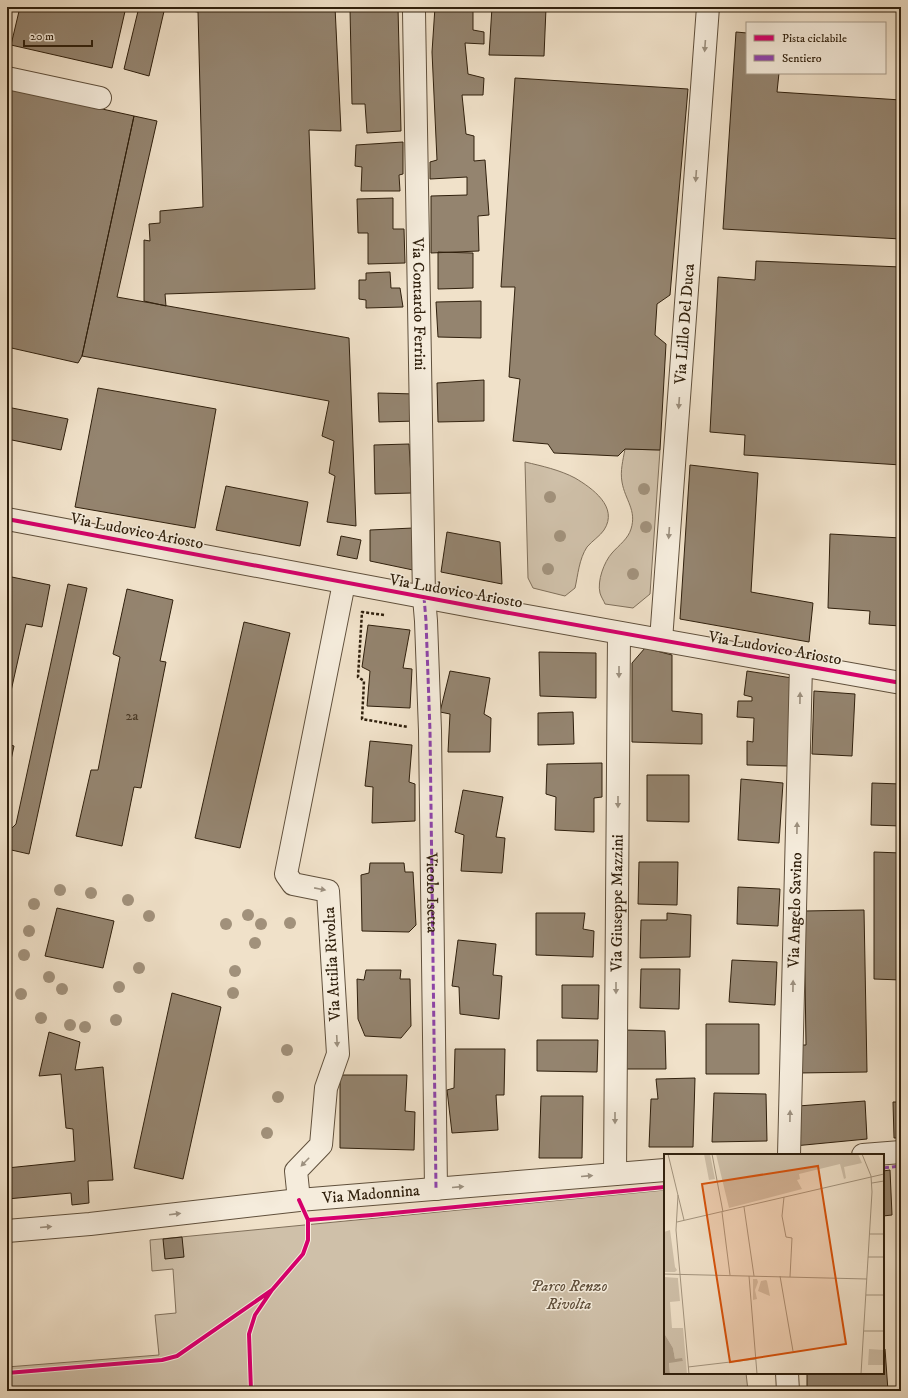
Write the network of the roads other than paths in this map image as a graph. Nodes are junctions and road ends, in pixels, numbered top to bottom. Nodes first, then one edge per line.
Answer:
1 (708, 7) edge
2 (414, 12) dead end
3 (7, 78) edge
4 (100, 98) dead end
5 (7, 518) edge
6 (344, 583) junction
7 (424, 597) junction
8 (619, 633) junction
9 (661, 640) junction
10 (801, 665) junction
11 (901, 683) edge
12 (901, 1152) edge
13 (789, 1154) edge
14 (876, 1154) edge
15 (664, 1170) edge
16 (615, 1174) junction
17 (436, 1189) junction
18 (299, 1200) junction
19 (7, 1231) edge
20 (787, 1374) edge
21 (788, 1391) edge

1 -> 9 street, Via Lillo Del Duca
2 - 7 street, Via Contardo Ferrini
3 - 4 street
5 - 6 street, Via Ludovico Ariosto
6 - 7 street, Via Ludovico Ariosto
6 -> 18 street, Via Attilia Rivolta
7 - 8 street, Via Ludovico Ariosto
7 - 17 street, Vicolo Isetta
8 - 9 street, Via Ludovico Ariosto
8 -> 16 street, Via Giuseppe Mazzini
9 - 10 street, Via Ludovico Ariosto
10 - 11 street, Via Ludovico Ariosto
13 -> 10 street, Via Angelo Savino
12 - 14 street
15 - 16 street, Via Madonnina
17 -> 16 street, Via Madonnina
17 - 18 street, Via Madonnina
19 -> 18 street, Via Madonnina
20 - 21 street

